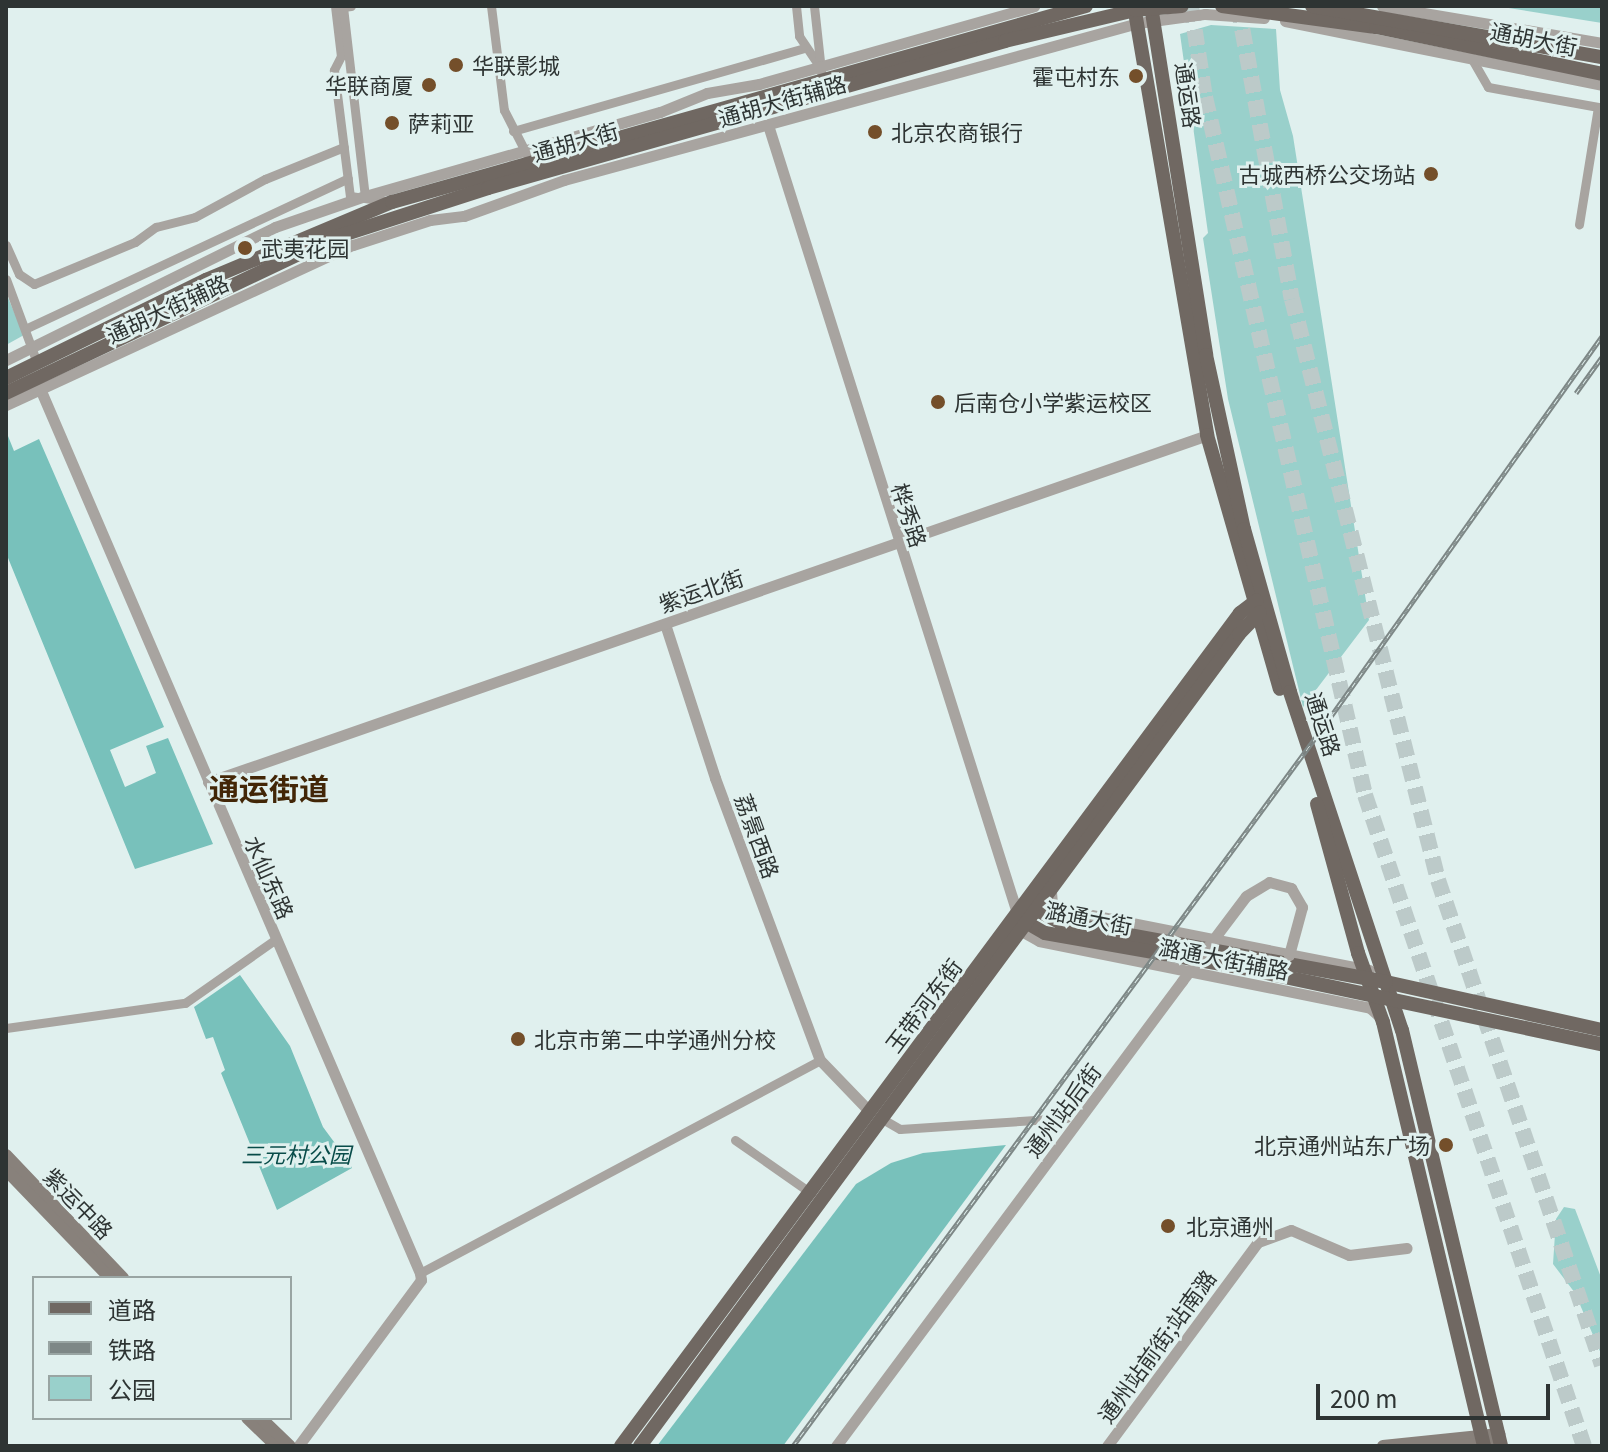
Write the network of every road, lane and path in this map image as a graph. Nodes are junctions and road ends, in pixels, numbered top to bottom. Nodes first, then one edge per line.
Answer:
1 (335, 6) edge
2 (351, 6) edge
3 (491, 6) edge
4 (796, 6) edge
5 (814, 6) edge
6 (1034, 6) edge
7 (1086, 6) edge
8 (1182, 6) edge
9 (1222, 6) edge
10 (1312, 6) edge
11 (1382, 6) edge
12 (1153, 11) edge
13 (1136, 13) edge
14 (1602, 43) edge
15 (805, 48) junction
16 (1469, 54) junction
17 (1602, 57) edge
18 (821, 73) junction
19 (1602, 74) edge
20 (1602, 85) edge
21 (768, 125) junction
22 (513, 131) junction
23 (344, 147) junction
24 (521, 151) junction
25 (535, 161) junction
26 (348, 178) junction
27 (365, 196) junction
28 (348, 200) junction
29 (392, 202) junction
30 (343, 219) junction
31 (1579, 224) dead end
32 (6, 245) edge
33 (6, 279) edge
34 (27, 328) junction
35 (6, 360) edge
36 (37, 370) junction
37 (6, 378) edge
38 (6, 393) edge
39 (6, 405) edge
40 (1207, 435) junction
41 (898, 542) junction
42 (1260, 605) junction
43 (665, 624) junction
44 (208, 782) junction
45 (1051, 892) junction
46 (1039, 911) junction
47 (1022, 925) junction
48 (276, 939) junction
49 (1289, 955) junction
50 (1366, 973) junction
51 (1386, 982) junction
52 (1375, 997) junction
53 (1391, 999) junction
54 (1383, 1022) junction
55 (6, 1028) edge
56 (1602, 1030) edge
57 (1602, 1044) edge
58 (820, 1060) junction
59 (875, 1115) junction
60 (1067, 1118) dead end
61 (735, 1140) dead end
62 (6, 1155) edge
63 (6, 1170) edge
64 (811, 1193) junction
65 (1407, 1248) dead end
66 (420, 1273) junction
67 (108, 1276) edge
68 (121, 1276) edge
69 (249, 1420) edge
70 (263, 1420) edge
71 (1483, 1441) edge
72 (1500, 1441) edge
73 (838, 1445) edge
74 (276, 1446) edge
75 (290, 1446) edge
76 (298, 1446) edge
77 (621, 1446) edge
78 (640, 1446) edge
79 (1107, 1446) edge
80 (1383, 1446) edge
81 (1444, 1446) edge

1 - 23 street
2 - 27 street
3 - 22 street
4 - 15 street
5 - 18 street
6 - 18 street, 通胡大街辅路
7 - 18 main road, 通胡大街
8 - 12 main road, 通胡大街
9 - 16 main road, 通胡大街
10 - 17 main road, 通胡大街
11 - 14 street
12 - 13 main road, 通胡大街
12 - 16 street
12 - 42 main road, 通运路
13 - 21 street, 通胡大街辅路
13 - 36 main road, 通胡大街
13 - 40 main road, 通运路
15 - 18 street
15 - 22 street
16 - 19 main road, 通胡大街
16 - 20 street
16 - 31 street
18 - 24 street, 通胡大街辅路
18 - 25 main road, 通胡大街
21 - 36 street, 通胡大街辅路
21 - 41 street, 桦秀路
22 - 24 street
23 - 26 street
23 - 32 street
24 - 25 street
24 - 27 street, 通胡大街辅路
25 - 29 main road, 通胡大街
26 - 28 street
26 - 34 street
27 - 28 street, 通胡大街辅路
27 - 29 street
28 - 30 street
28 - 36 street, 通胡大街辅路
29 - 30 main road, 通胡大街
30 - 36 main road, 通胡大街
33 - 34 street
34 - 36 street
35 - 36 street, 通胡大街辅路
36 - 37 main road, 通胡大街
36 - 38 main road, 通胡大街
36 - 39 street, 通胡大街辅路
36 - 44 street, 水仙东路
40 - 41 street, 紫运北街
40 - 42 main road, 通运路
41 - 43 street, 紫运北街
41 - 47 street, 桦秀路
42 - 45 main road, 玉带河东街
42 - 47 main road, 玉带河东街
42 - 50 main road, 通运路
42 - 51 main road, 通运路
43 - 44 street, 紫运北街
43 - 58 street, 荔景西路
44 - 48 street, 水仙东路
45 - 46 main road, 玉带河东街
45 - 49 street, 潞通大街辅路
46 - 47 main road, 玉带河东街
46 - 50 main road, 潞通大街
47 - 52 main road, 潞通大街
47 - 54 street, 潞通大街辅路
47 - 59 main road, 玉带河东街
48 - 55 street
48 - 66 street, 水仙东路
49 - 50 street, 潞通大街辅路
49 - 73 street, 通州站后街, bridge
50 - 51 main road, 潞通大街
50 - 52 main road, 通运路
51 - 53 main road, 通运路
51 - 56 main road, 潞通大街
52 - 53 main road, 潞通大街
52 - 54 main road, 通运路
53 - 57 main road, 潞通大街
53 - 72 main road, 通运路
54 - 71 main road, 通运路
58 - 59 street, 荔景西路
58 - 66 street
59 - 60 street
59 - 64 main road, 玉带河东街
59 - 78 main road, 玉带河东街
61 - 64 street
62 - 68 main road, 紫运中路
63 - 67 main road, 紫运中路
64 - 77 main road, 玉带河东街
65 - 79 street, 通州站前街;站南潞
66 - 76 street
69 - 74 main road
70 - 75 main road
71 - 72 main road
71 - 80 main road
71 - 81 main road

